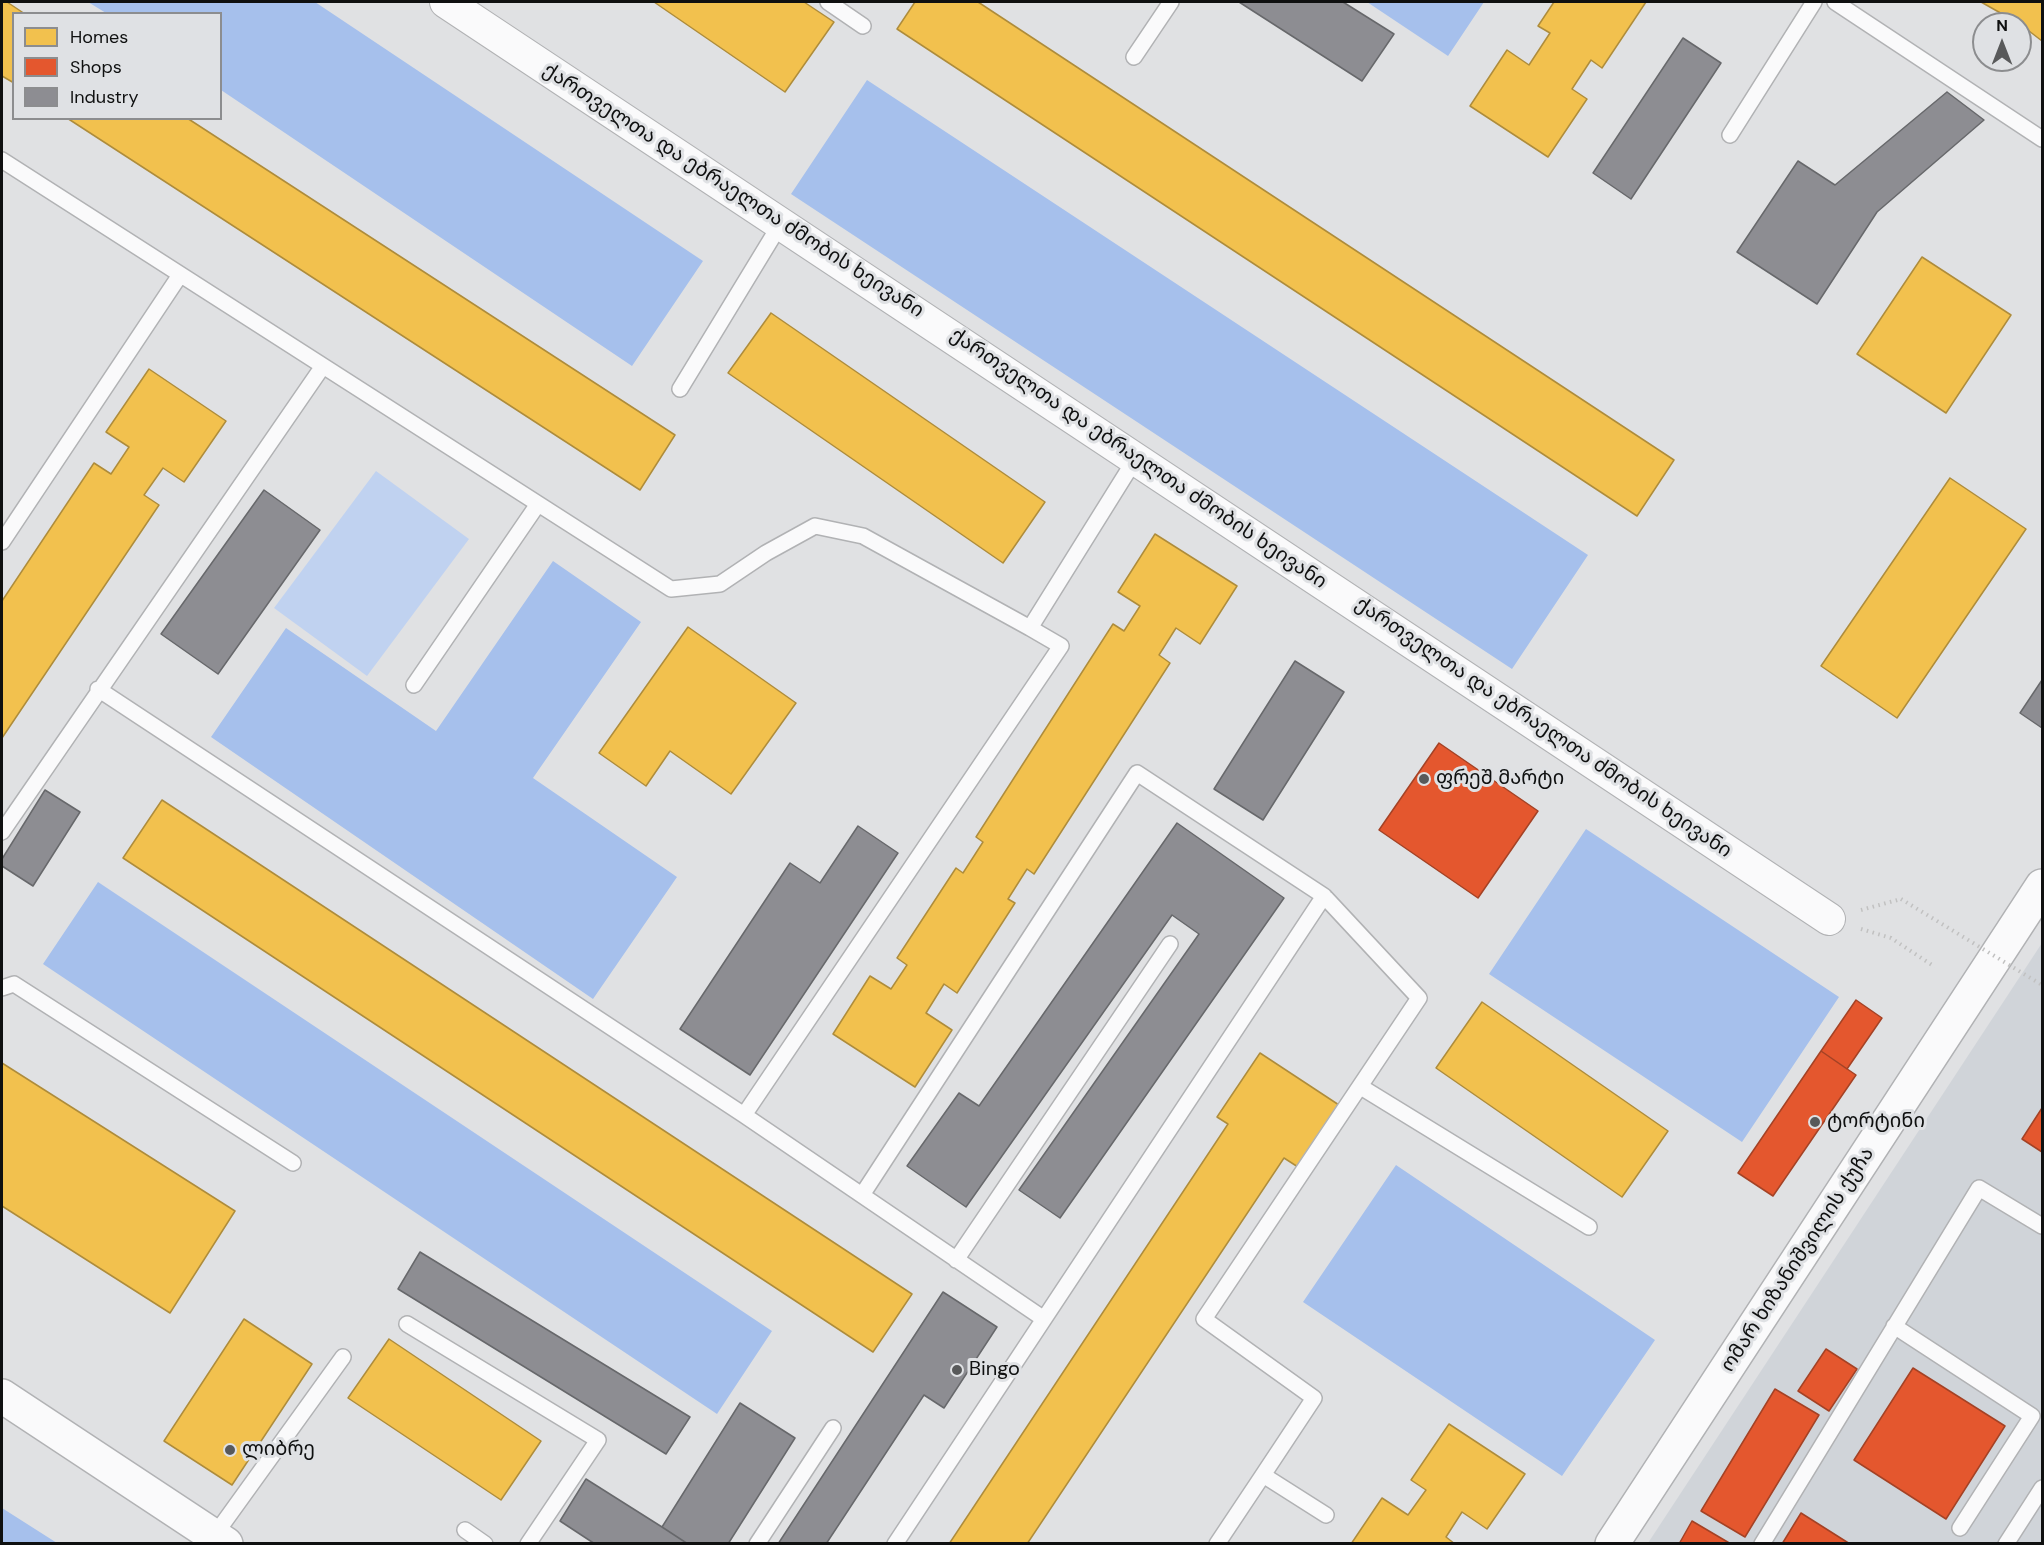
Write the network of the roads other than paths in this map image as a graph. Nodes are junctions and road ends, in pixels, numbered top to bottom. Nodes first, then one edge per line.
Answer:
1 (446, 2) edge
2 (828, 2) edge
3 (1171, 2) edge
4 (1814, 2) edge
5 (1835, 2) edge
6 (863, 26) dead end
7 (1134, 57) dead end
8 (1730, 135) dead end
9 (2043, 139) edge
10 (2, 160) edge
11 (782, 223) junction
12 (180, 275) junction
13 (323, 366) junction
14 (680, 389) dead end
15 (1136, 458) junction
16 (538, 504) junction
17 (2, 542) edge
18 (1030, 628) junction
19 (414, 686) dead end
20 (98, 689) junction
21 (2, 832) edge
22 (2043, 886) edge
23 (1324, 896) junction
24 (1829, 919) dead end
25 (1170, 944) dead end
26 (2, 988) edge
27 (1361, 1088) junction
28 (744, 1115) junction
29 (293, 1163) dead end
30 (862, 1195) junction
31 (2043, 1226) edge
32 (1589, 1227) dead end
33 (956, 1260) junction
34 (1044, 1319) junction
35 (407, 1324) dead end
36 (1894, 1326) junction
37 (343, 1357) dead end
38 (2, 1396) edge
39 (833, 1428) dead end
40 (1263, 1475) junction
41 (2043, 1488) edge
42 (1326, 1515) dead end
43 (1960, 1528) dead end
44 (465, 1530) dead end
45 (220, 1540) edge
46 (485, 1544) edge
47 (528, 1544) edge
48 (757, 1544) edge
49 (895, 1544) edge
50 (1217, 1544) edge
51 (1612, 1544) edge
52 (1762, 1544) edge
53 (2006, 1544) edge

1 - 11 street, ქართველთა და ებრაელთა ძმობის ხეივანი
2 - 6 lane
3 - 7 lane
4 - 8 lane
5 - 9 lane
10 - 12 lane
11 - 14 lane
11 - 15 street, ქართველთა და ებრაელთა ძმობის ხეივანი
12 - 13 lane
12 - 17 lane
13 - 16 lane
13 - 20 lane
15 - 18 lane
15 - 24 street, ქართველთა და ებრაელთა ძმობის ხეივანი
16 - 18 lane
16 - 19 lane
18 - 28 lane
20 - 21 lane
20 - 28 lane
22 - 51 main road, ომარ ხიზანიშვილის ქუჩა
23 - 27 lane
23 - 30 lane
23 - 34 lane
25 - 33 lane
26 - 29 lane
27 - 32 lane
27 - 40 lane
28 - 30 lane
30 - 33 lane
31 - 36 lane
33 - 34 lane
34 - 49 lane
35 - 47 lane
36 - 43 lane
36 - 52 lane
37 - 45 lane
38 - 45 main road
39 - 48 lane
40 - 42 lane
40 - 50 lane
41 - 53 lane
44 - 46 lane

